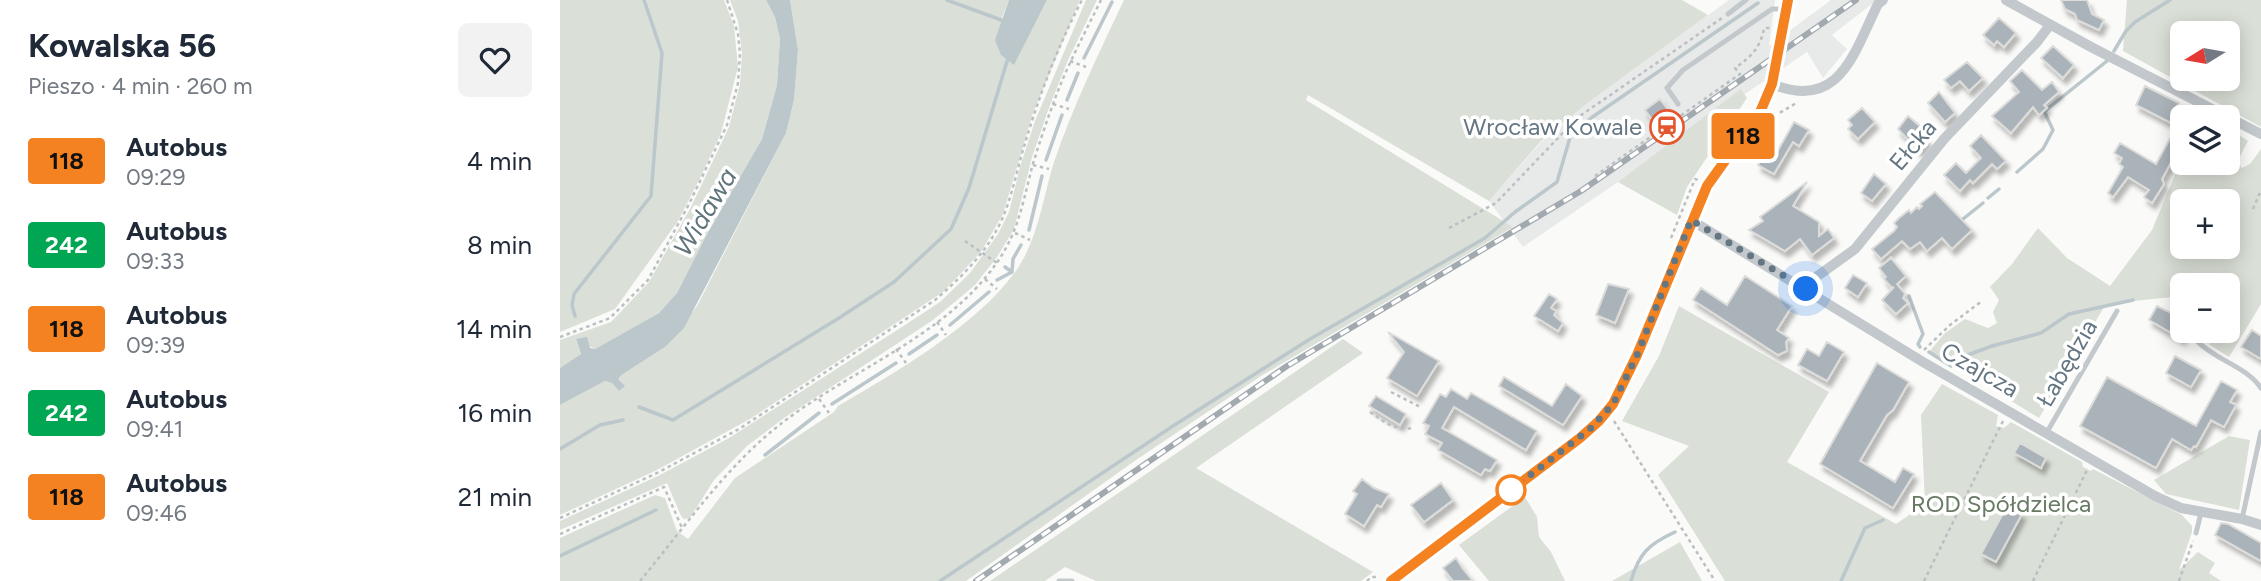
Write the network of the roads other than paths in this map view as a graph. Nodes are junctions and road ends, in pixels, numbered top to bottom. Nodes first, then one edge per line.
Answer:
1 (1746, 0) edge
2 (1883, 0) edge
3 (2006, 0) edge
4 (1787, 4) edge
5 (1728, 14) road end
6 (2050, 25) junction
7 (1772, 84) junction
8 (1678, 104) dead end
9 (2261, 134) edge
10 (1691, 220) junction
11 (1806, 289) junction
12 (2117, 311) dead end
13 (2199, 343) edge
14 (2261, 388) edge
15 (2048, 432) junction
16 (2261, 432) edge
17 (2201, 513) junction
18 (2242, 519) junction
19 (2261, 525) edge
20 (2196, 533) road end
21 (1389, 576) edge
22 (1059, 581) edge
23 (1072, 581) edge

1 - 5 lane
2 - 7 street
3 - 6 street
4 - 7 street
4 - 8 lane
6 - 9 street
6 - 11 street, Ełcka
7 - 10 street
10 - 11 street, Czajcza
10 - 21 street
11 - 15 street, Czajcza
12 - 15 lane, Łabędzia
13 - 14 lane
15 - 17 street, Czajcza
16 - 18 lane
17 - 18 street, Czajcza
17 - 20 lane
18 - 19 street, Czajcza
22 - 23 lane

